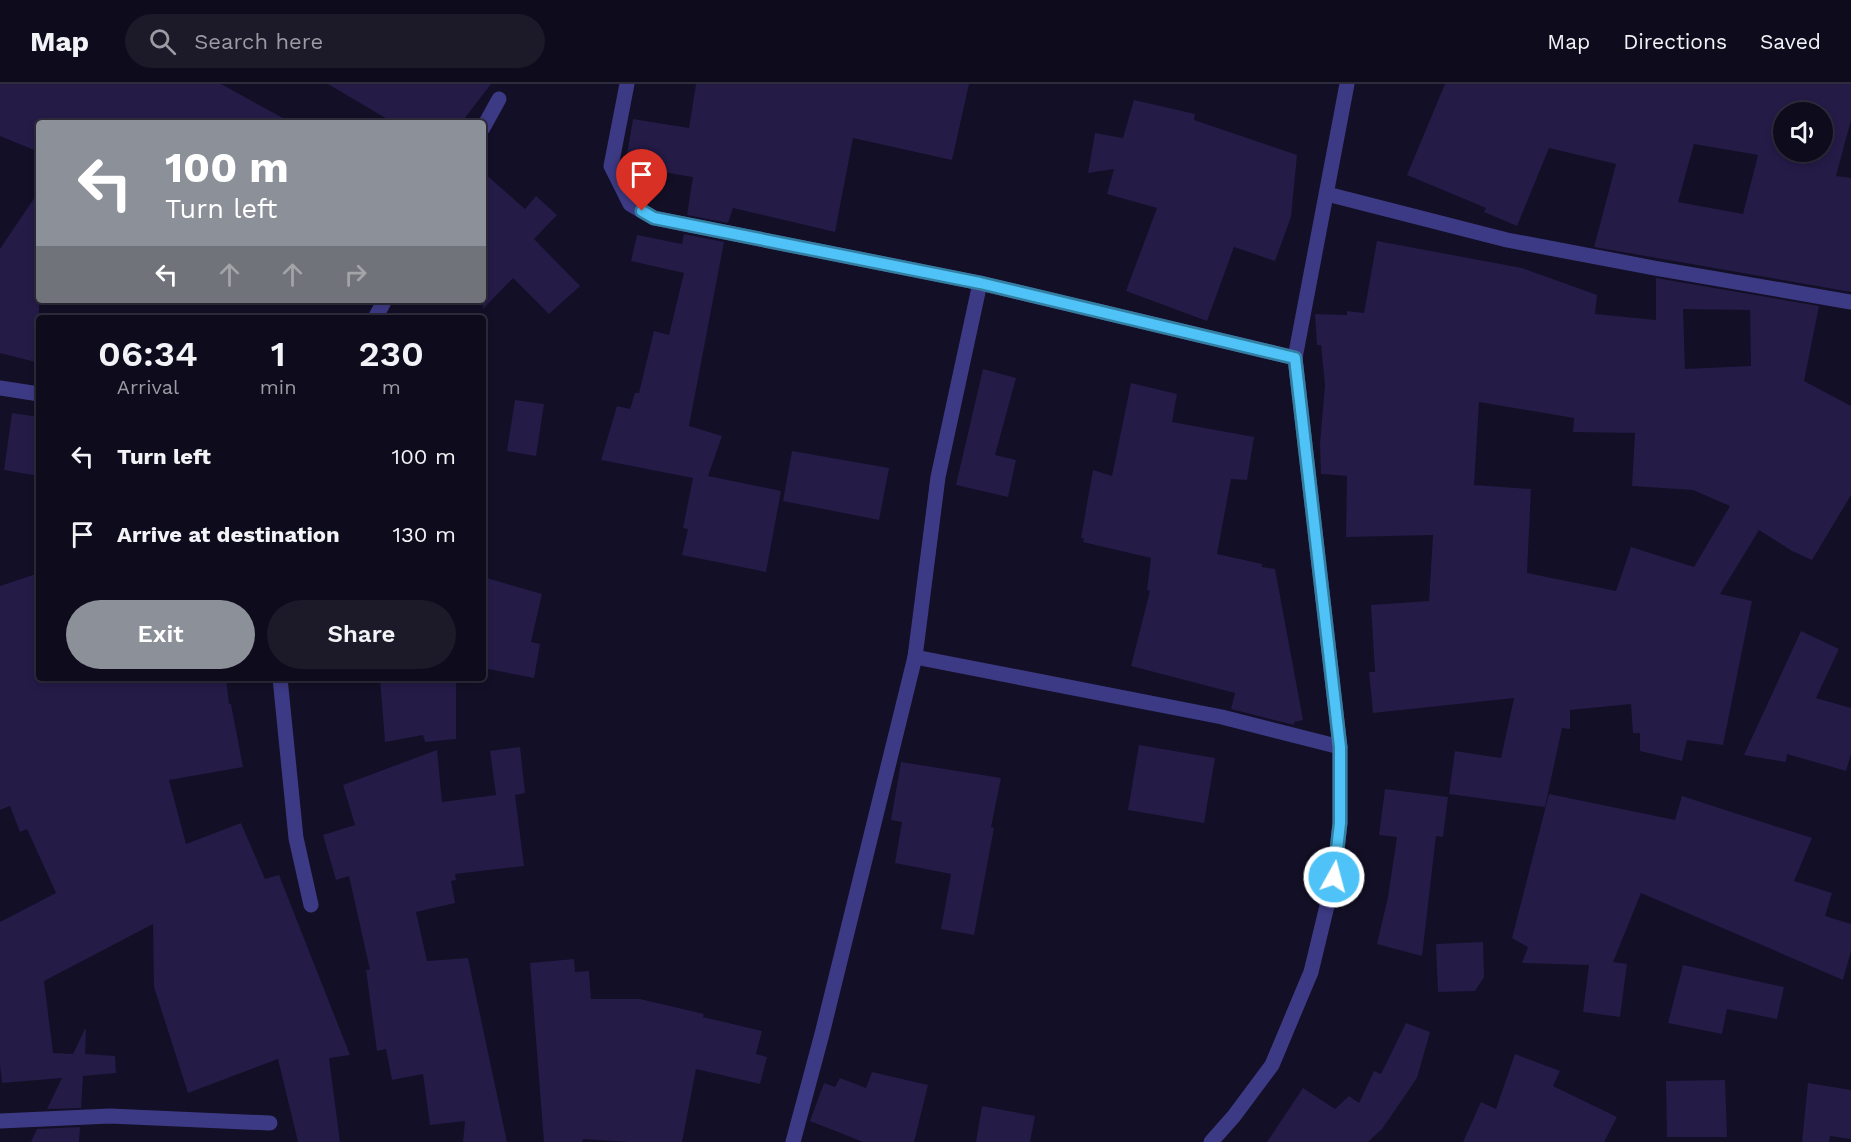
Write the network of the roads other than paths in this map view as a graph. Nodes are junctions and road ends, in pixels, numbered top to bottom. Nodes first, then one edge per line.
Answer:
1 (627, 84) edge
2 (1347, 84) edge
3 (500, 99) dead end
4 (486, 123) edge
5 (1327, 194) junction
6 (980, 283) junction
7 (1851, 302) edge
8 (1295, 358) junction
9 (0, 388) edge
10 (36, 394) edge
11 (915, 657) junction
12 (280, 681) edge
13 (1340, 747) junction
14 (311, 904) dead end
15 (0, 1121) edge
16 (270, 1123) dead end
17 (793, 1142) edge
18 (1211, 1142) edge

1 - 6 street
2 - 5 street
3 - 4 street
5 - 7 street
5 - 8 street
6 - 8 street
6 - 11 street
8 - 13 street
9 - 10 street
11 - 13 street
11 - 17 street
12 - 14 street
13 - 18 street
15 - 16 street

